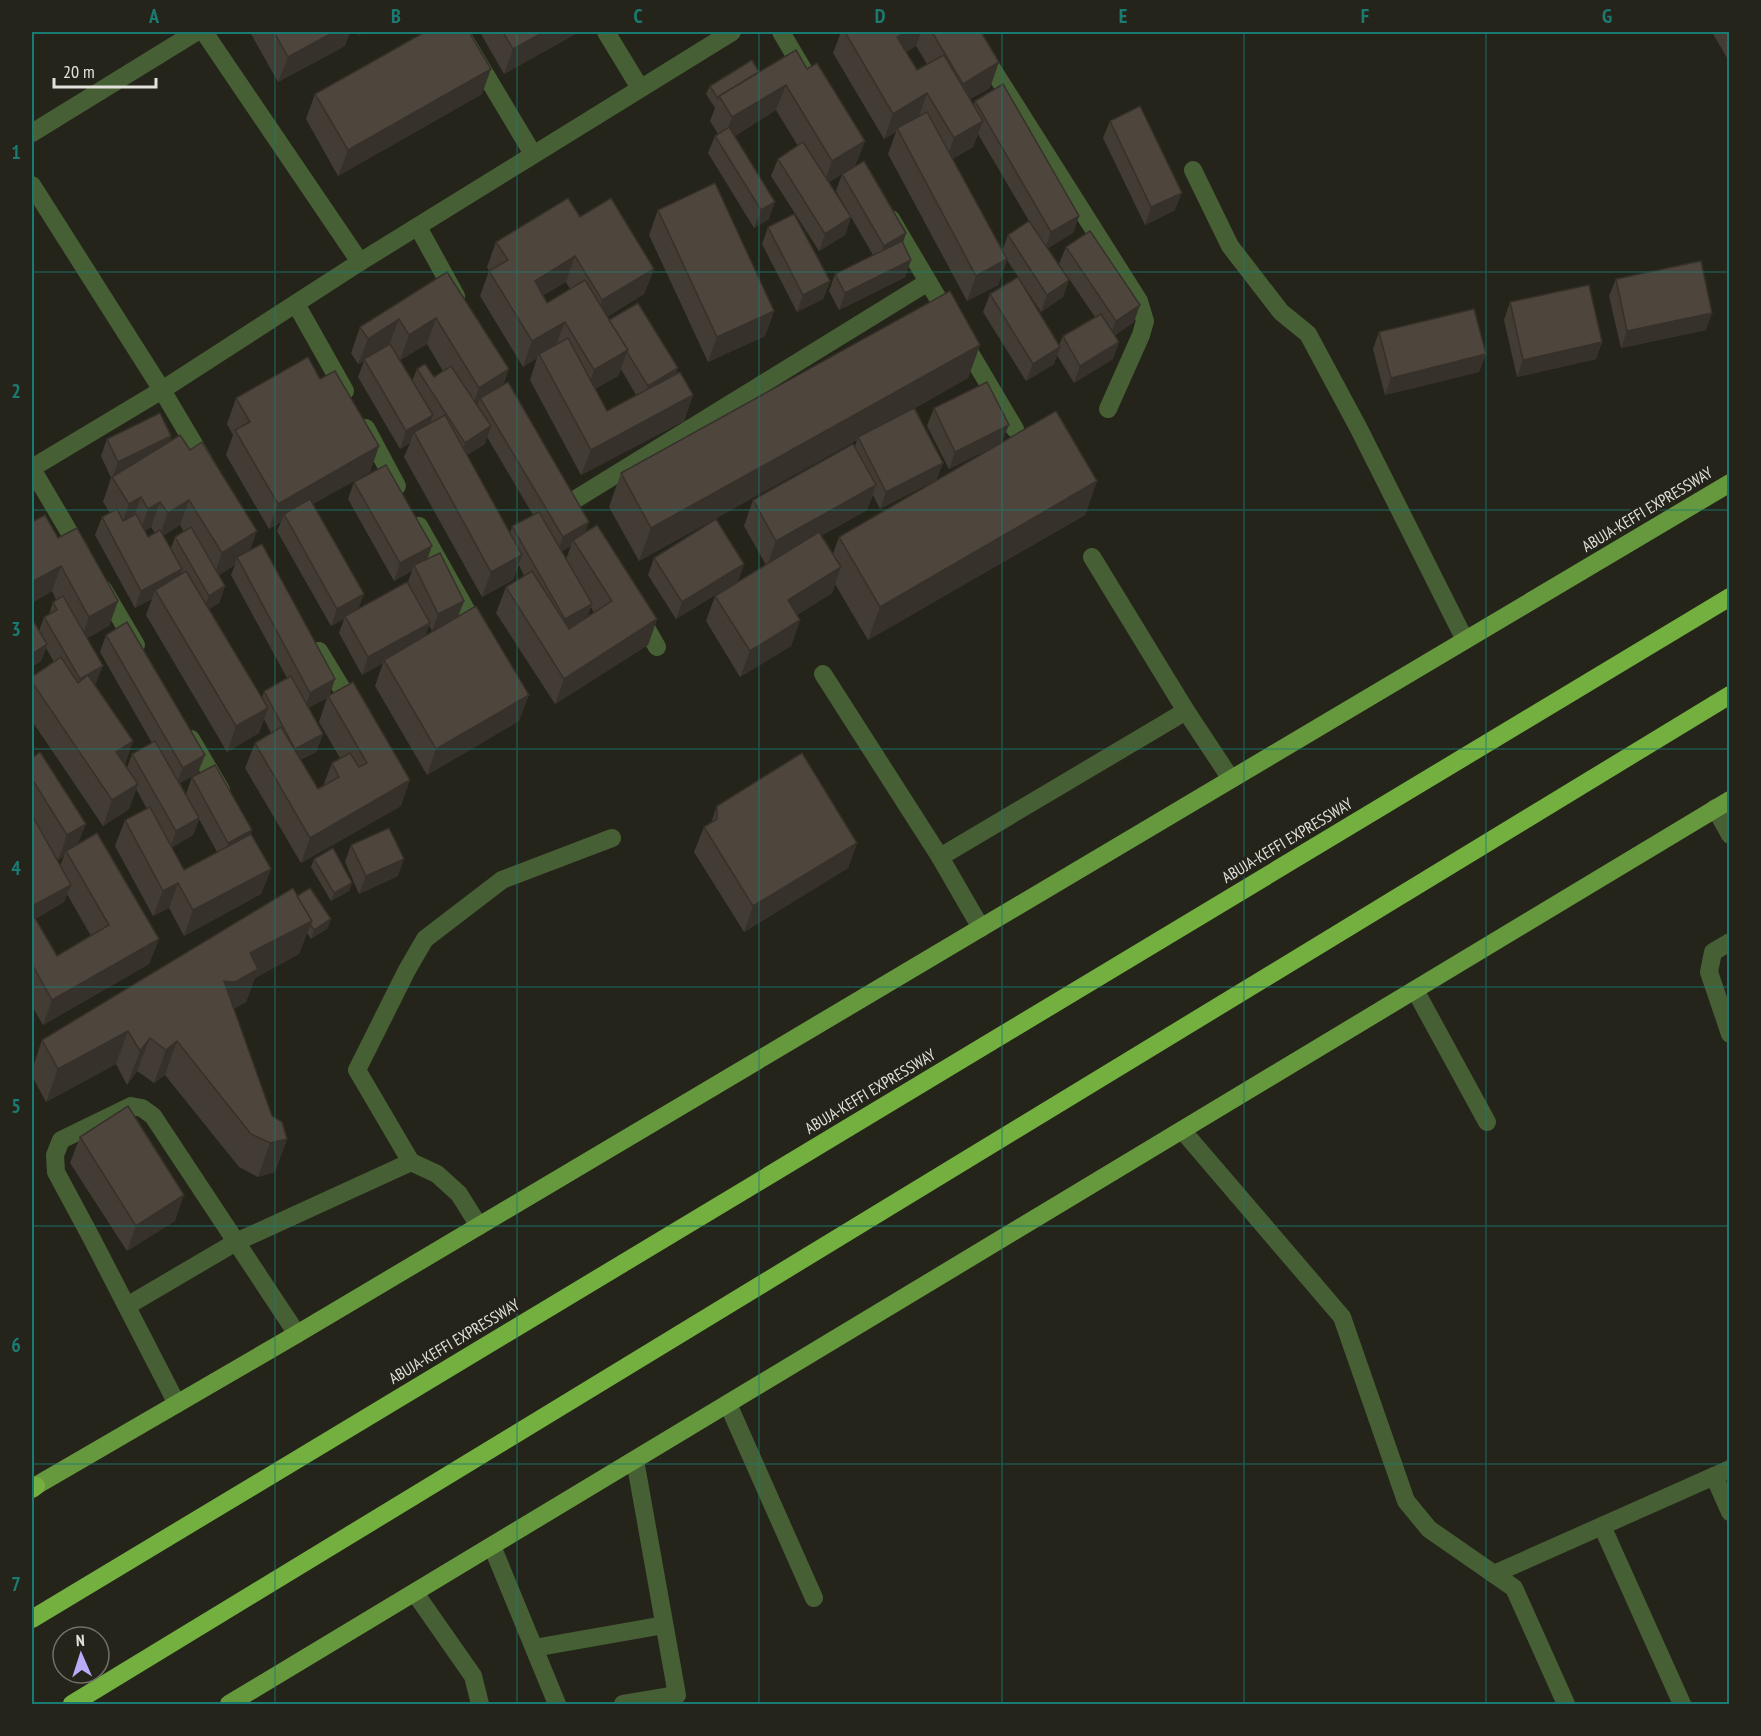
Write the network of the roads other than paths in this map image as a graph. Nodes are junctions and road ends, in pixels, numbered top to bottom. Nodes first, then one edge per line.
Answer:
1 (196, 32) edge
2 (204, 32) edge
3 (460, 32) edge
4 (606, 32) edge
5 (732, 32) edge
6 (781, 32) edge
7 (969, 32) edge
8 (810, 82) edge
9 (640, 88) junction
10 (32, 133) edge
11 (533, 154) junction
12 (1193, 170) dead end
13 (32, 185) edge
14 (881, 202) edge
15 (418, 227) junction
16 (360, 262) junction
17 (928, 282) junction
18 (296, 304) junction
19 (463, 309) edge
20 (162, 390) junction
21 (1107, 409) dead end
22 (1015, 429) dead end
23 (32, 468) edge
24 (217, 481) edge
25 (560, 482) edge
26 (1730, 483) edge
27 (571, 502) junction
28 (582, 522) edge
29 (1092, 556) dead end
30 (1730, 597) edge
31 (628, 599) edge
32 (308, 633) edge
33 (1466, 640) junction
34 (657, 647) dead end
35 (487, 648) edge
36 (145, 662) edge
37 (823, 674) dead end
38 (1730, 695) edge
39 (1186, 711) junction
40 (181, 722) edge
41 (363, 723) edge
42 (1231, 779) junction
43 (229, 803) edge
44 (1723, 804) edge
45 (1730, 835) edge
46 (612, 838) dead end
47 (940, 857) junction
48 (981, 928) junction
49 (1730, 942) edge
50 (1415, 990) junction
51 (1730, 1034) edge
52 (1487, 1122) dead end
53 (1182, 1130) junction
54 (411, 1162) junction
55 (479, 1226) junction
56 (236, 1242) junction
57 (127, 1306) junction
58 (297, 1334) junction
59 (177, 1404) junction
60 (728, 1404) junction
61 (635, 1460) junction
62 (1722, 1472) edge
63 (33, 1488) edge
64 (1730, 1512) edge
65 (1602, 1526) junction
66 (492, 1546) junction
67 (1494, 1574) junction
68 (415, 1593) junction
69 (814, 1598) dead end
70 (32, 1619) edge
71 (663, 1625) junction
72 (534, 1647) junction
73 (72, 1704) edge
74 (229, 1704) edge
75 (480, 1704) edge
76 (557, 1704) edge
77 (623, 1704) edge
78 (1566, 1704) edge
79 (1682, 1704) edge

1 - 10 street
2 - 16 street
3 - 11 street
4 - 9 street
5 - 9 street
6 - 8 street
7 - 21 street
9 - 11 street
11 - 15 street
12 - 33 street
13 - 20 street
14 - 17 street
15 - 16 street
15 - 19 street
16 - 18 street
17 - 22 street
17 - 27 street
18 - 20 street
18 - 35 street
20 - 23 street
20 - 24 street
23 - 36 street
25 - 27 street
26 - 33 main road, ABUJA-KEFFI EXPRESSWAY
27 - 28 street
29 - 39 street
30 - 70 highway, ABUJA-KEFFI EXPRESSWAY
31 - 34 street
32 - 41 street
33 - 42 main road, ABUJA-KEFFI EXPRESSWAY
37 - 47 street
38 - 73 highway
39 - 42 street
39 - 47 street
40 - 43 street
42 - 48 main road, ABUJA-KEFFI EXPRESSWAY
44 - 45 street
44 - 50 main road
46 - 54 street
47 - 48 street
48 - 55 main road, ABUJA-KEFFI EXPRESSWAY
49 - 51 street
50 - 52 street
50 - 53 main road
53 - 60 main road
53 - 67 street
54 - 55 street
54 - 56 street
55 - 58 main road, ABUJA-KEFFI EXPRESSWAY
56 - 57 street
56 - 57 street
56 - 58 street
57 - 59 street
58 - 59 main road, ABUJA-KEFFI EXPRESSWAY
59 - 63 main road, ABUJA-KEFFI EXPRESSWAY
60 - 61 main road
60 - 69 street
61 - 66 main road
61 - 71 street
62 - 64 street
62 - 65 street
65 - 67 street
65 - 79 street
66 - 68 main road
66 - 72 street
67 - 78 street
68 - 74 main road
68 - 75 street
71 - 72 street
71 - 77 street
72 - 76 street

